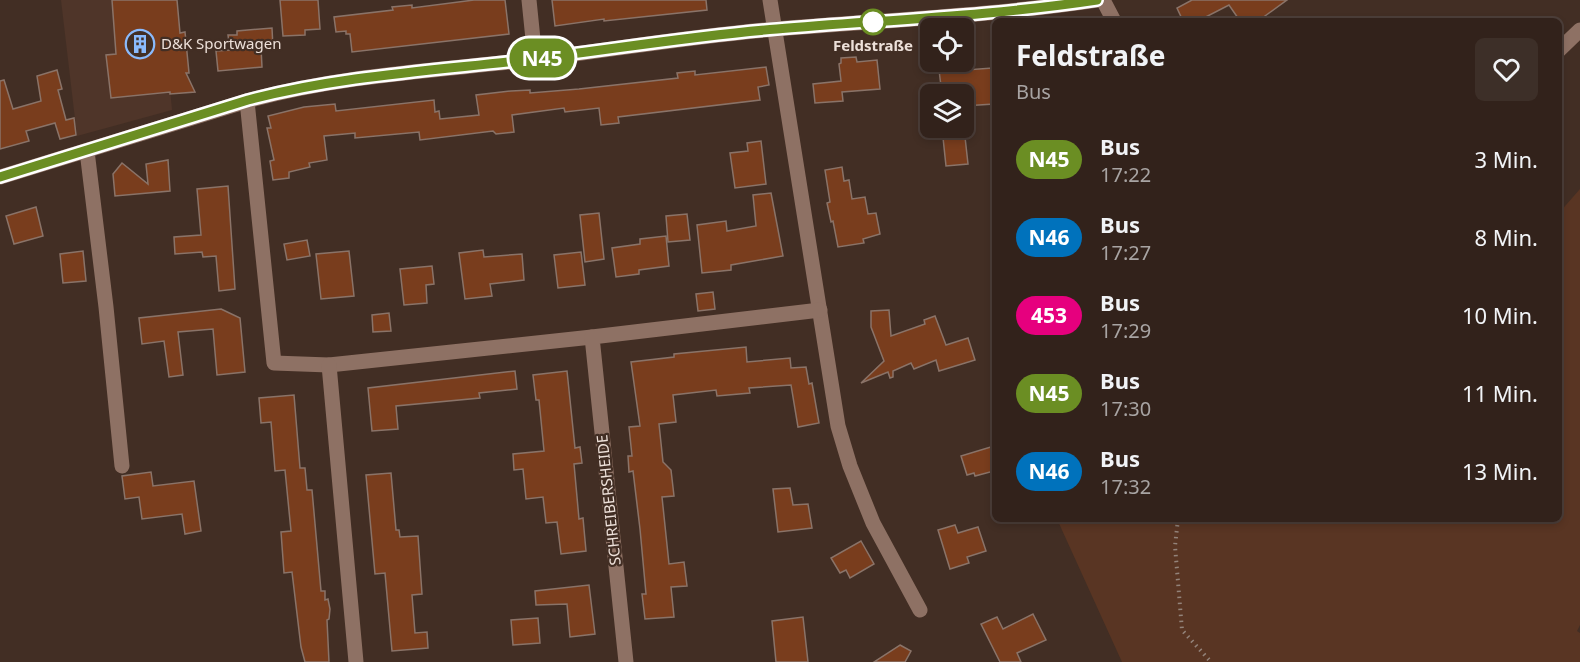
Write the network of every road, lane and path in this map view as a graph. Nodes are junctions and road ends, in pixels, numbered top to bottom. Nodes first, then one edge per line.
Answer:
1 (529, 0) edge
2 (770, 0) edge
3 (1097, 0) edge
4 (1103, 0) edge
5 (1112, 18) edge
6 (775, 29) junction
7 (1580, 30) edge
8 (1562, 47) edge
9 (535, 59) junction
10 (248, 100) junction
11 (87, 151) junction
12 (0, 177) edge
13 (820, 310) junction
14 (592, 337) junction
15 (329, 364) junction
16 (122, 466) dead end
17 (1178, 522) edge
18 (920, 610) dead end
19 (356, 662) edge
20 (626, 662) edge
21 (1211, 662) edge

1 - 9 street
2 - 6 street
3 - 6 street
4 - 5 street
6 - 9 street
6 - 13 street
7 - 8 street
9 - 10 street
10 - 11 street
10 - 15 street
11 - 12 street
11 - 16 street
13 - 14 street
13 - 18 street
14 - 15 street
14 - 20 street, SCHREIBERSHEIDE
15 - 19 street
17 - 21 path

